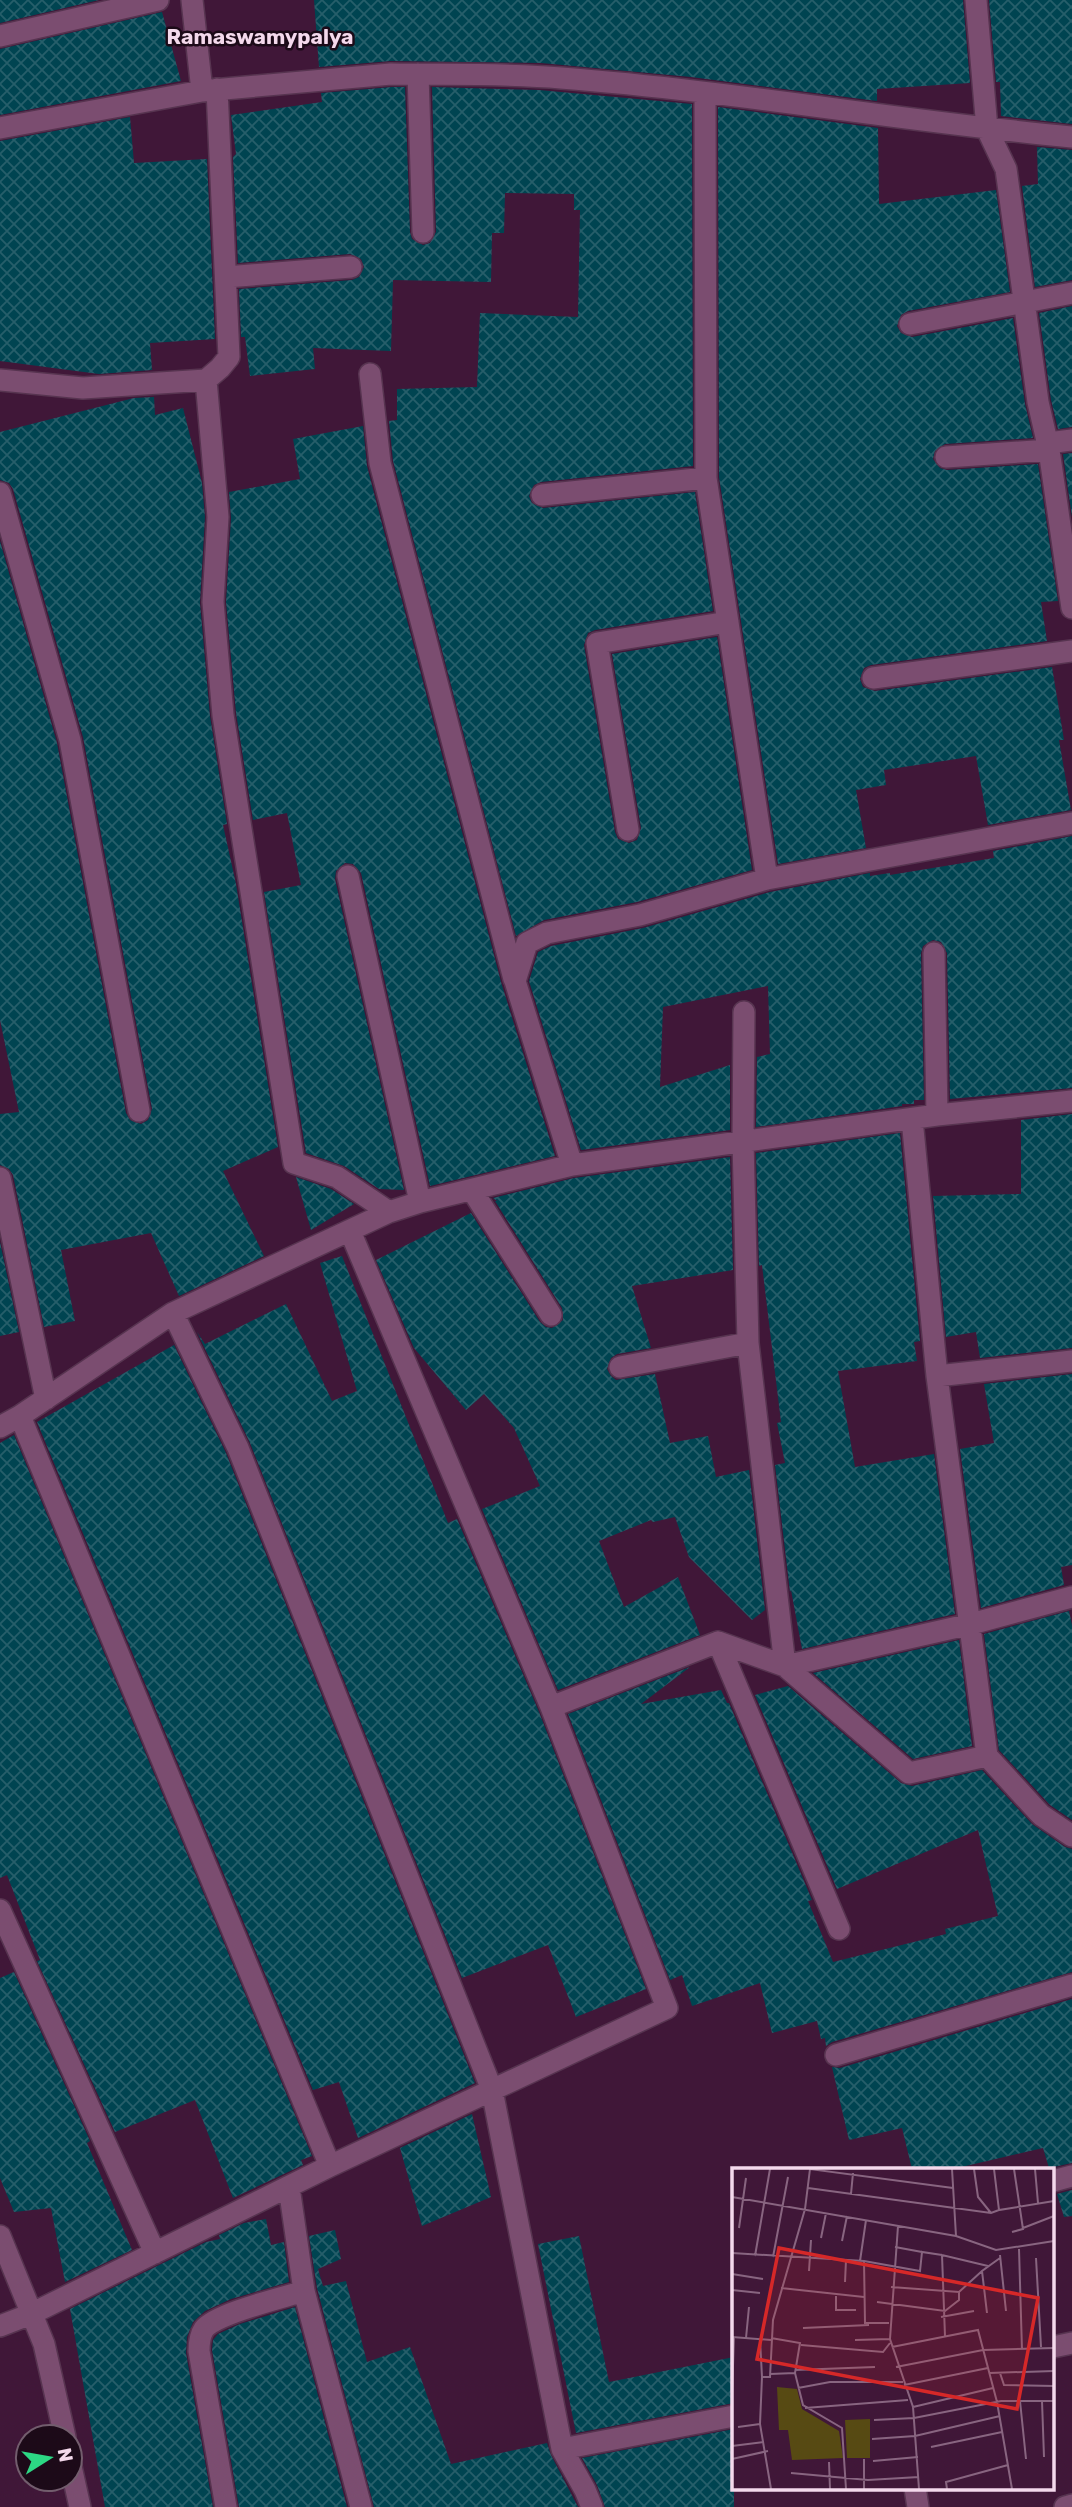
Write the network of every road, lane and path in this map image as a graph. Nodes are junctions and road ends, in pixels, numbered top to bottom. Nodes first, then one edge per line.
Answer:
1 (158, 0) edge
2 (192, 0) edge
3 (976, 0) edge
4 (0, 36) edge
5 (418, 75) junction
6 (209, 90) junction
7 (705, 93) junction
8 (0, 128) edge
9 (987, 129) junction
10 (1072, 137) edge
11 (423, 232) dead end
12 (351, 267) dead end
13 (226, 277) junction
14 (1072, 293) edge
15 (1024, 302) junction
16 (910, 324) dead end
17 (370, 374) dead end
18 (0, 380) edge
19 (206, 380) junction
20 (1072, 440) edge
21 (1048, 447) junction
22 (946, 457) dead end
23 (706, 478) junction
24 (0, 494) edge
25 (542, 495) dead end
26 (1072, 608) edge
27 (728, 622) junction
28 (1072, 651) edge
29 (873, 678) dead end
30 (1072, 823) edge
31 (628, 830) dead end
32 (348, 876) dead end
33 (767, 879) junction
34 (934, 953) dead end
35 (514, 981) junction
36 (744, 1012) dead end
37 (1072, 1101) edge
38 (139, 1111) dead end
39 (937, 1115) junction
40 (912, 1119) junction
41 (743, 1141) junction
42 (572, 1165) junction
43 (0, 1178) edge
44 (472, 1190) junction
45 (420, 1202) junction
46 (389, 1212) junction
47 (350, 1231) junction
48 (173, 1313) junction
49 (551, 1315) dead end
50 (748, 1342) junction
51 (1072, 1361) edge
52 (620, 1367) dead end
53 (937, 1376) junction
54 (46, 1399) junction
55 (20, 1416) junction
56 (0, 1427) edge
57 (1072, 1597) edge
58 (971, 1624) junction
59 (718, 1642) junction
60 (785, 1666) junction
61 (551, 1707) junction
62 (987, 1756) junction
63 (1072, 1836) edge
64 (0, 1910) edge
65 (839, 1929) dead end
66 (1072, 1985) edge
67 (836, 2054) dead end
68 (492, 2090) junction
69 (330, 2166) junction
70 (1072, 2176) edge
71 (1054, 2182) edge
72 (289, 2187) junction
73 (0, 2236) edge
74 (155, 2253) junction
75 (304, 2291) junction
76 (31, 2314) junction
77 (0, 2326) edge
78 (1072, 2343) edge
79 (1054, 2347) edge
80 (732, 2416) edge
81 (62, 2423) edge
82 (562, 2449) junction
83 (1072, 2505) edge
84 (226, 2507) edge
85 (361, 2507) edge
86 (592, 2507) edge
87 (1065, 2507) edge

1 - 4 street
2 - 6 street
3 - 9 street
5 - 6 street
5 - 7 street
5 - 11 street
6 - 8 street
6 - 13 street
7 - 9 street
7 - 23 street
9 - 10 street
9 - 15 street
12 - 13 street
13 - 19 street
14 - 15 street
15 - 16 street
15 - 21 street
17 - 35 street
18 - 19 street
19 - 46 street
20 - 21 street
21 - 22 street
21 - 26 street
23 - 25 street
23 - 27 street
24 - 38 street
27 - 31 street
27 - 33 street
28 - 29 street
30 - 33 street
32 - 45 street
33 - 35 street
34 - 39 street
35 - 42 street
36 - 41 street
37 - 39 street
39 - 40 street
40 - 41 street
40 - 53 street
41 - 42 street
41 - 50 street
42 - 44 street
43 - 54 street
44 - 45 street
44 - 49 street
45 - 46 street
46 - 47 street
47 - 48 street
47 - 61 street
48 - 54 street
48 - 68 street
50 - 52 street
50 - 60 street
51 - 53 street
53 - 58 street
54 - 55 street
55 - 56 street
55 - 69 street
57 - 58 street
58 - 60 street
58 - 62 street
59 - 60 street
59 - 61 street
59 - 65 street
60 - 62 street
61 - 68 street
62 - 63 street
64 - 74 street
66 - 67 street
68 - 69 street
68 - 82 street
69 - 72 street
70 - 71 street
72 - 74 street
72 - 75 street
73 - 76 street
74 - 76 street
75 - 84 street
75 - 85 street
76 - 77 street
76 - 81 street
78 - 79 street
80 - 82 street
82 - 86 street
83 - 87 street

